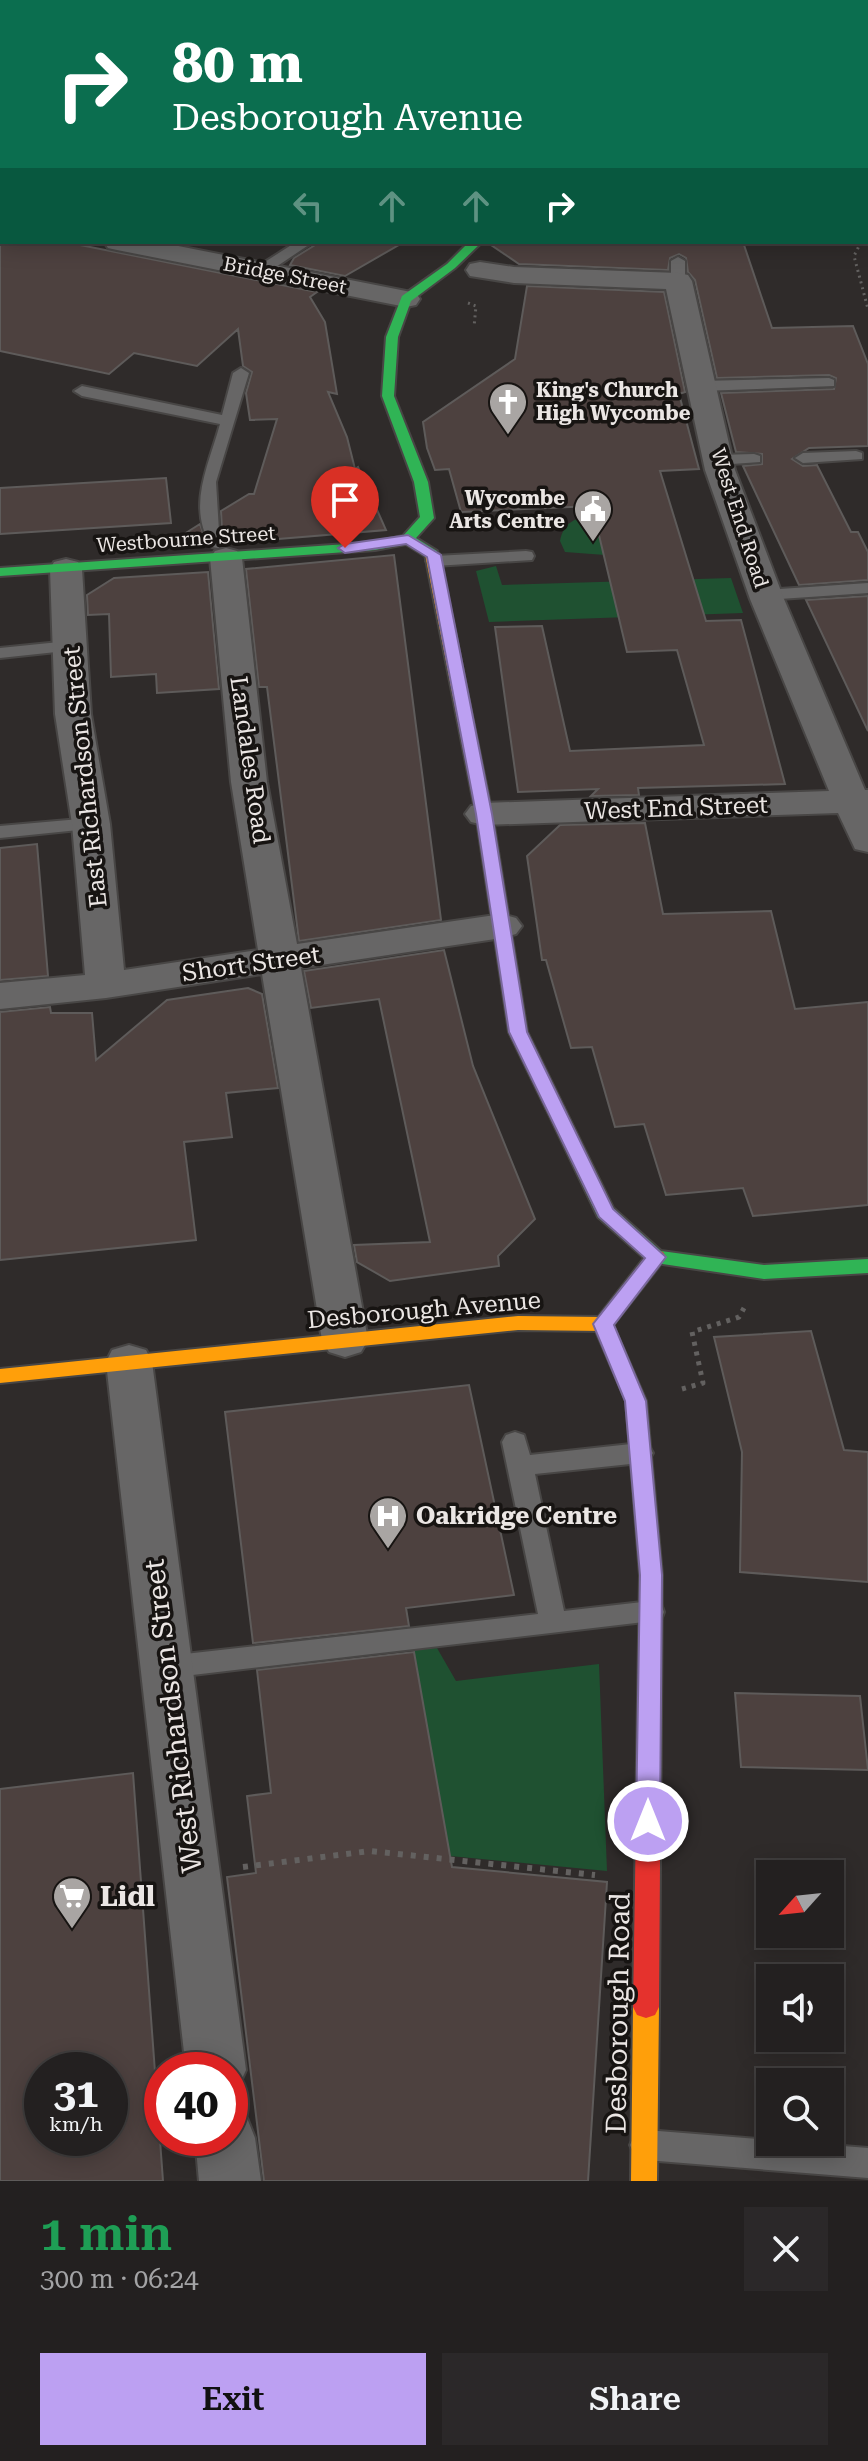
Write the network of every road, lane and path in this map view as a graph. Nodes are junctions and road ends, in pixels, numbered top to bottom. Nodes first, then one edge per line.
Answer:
1 (127, 244) edge
2 (303, 244) edge
3 (860, 244) edge
4 (478, 256) edge
5 (262, 270) junction
6 (406, 299) junction
7 (868, 309) edge
8 (241, 373) dead end
9 (829, 383) dead end
10 (701, 386) junction
11 (82, 391) dead end
12 (228, 421) junction
13 (856, 456) dead end
14 (803, 458) dead end
15 (754, 459) dead end
16 (718, 460) junction
17 (408, 539) junction
18 (222, 551) junction
19 (526, 556) dead end
20 (0, 557) edge
21 (435, 561) junction
22 (66, 569) junction
23 (0, 572) edge
24 (868, 588) edge
25 (765, 595) junction
26 (0, 653) edge
27 (70, 654) junction
28 (860, 802) edge
29 (484, 814) junction
30 (91, 824) junction
31 (0, 832) edge
32 (868, 841) edge
33 (502, 926) junction
34 (281, 960) junction
35 (106, 985) junction
36 (0, 996) edge
37 (656, 1257) junction
38 (868, 1266) edge
39 (603, 1324) junction
40 (345, 1340) junction
41 (129, 1362) junction
42 (0, 1376) edge
43 (640, 1453) junction
44 (651, 1612) junction
45 (553, 1623) junction
46 (167, 1667) junction
47 (193, 1874) junction
48 (647, 1881) junction
49 (214, 2052) edge
50 (645, 2145) junction
51 (227, 2156) edge
52 (868, 2163) edge
53 (230, 2181) edge
54 (644, 2181) edge

1 - 5 street, Bridge Street
2 - 5 lane
3 - 7 path
4 - 6 street
4 - 10 street, West End Road
5 - 6 street, Bridge Street
6 - 17 street
8 - 12 lane
9 - 10 lane
10 - 16 street, West End Road
11 - 12 lane
12 - 18 lane
13 - 14 lane
15 - 16 lane
16 - 25 street, West End Road
17 - 18 street, Westbourne Street
17 - 21 street
18 - 20 street, Westbourne Street
18 - 22 street, Westbourne Street
18 - 34 street, Landales Road
19 - 21 lane
21 - 29 street
22 - 23 street, Westbourne Street
22 - 27 street, East Richardson Street
24 - 25 lane
25 - 28 street, West End Road
26 - 27 lane
27 - 30 street, East Richardson Street
28 - 29 street, West End Street
28 - 32 street, West End Road
29 - 33 street
30 - 31 lane
30 - 35 street, East Richardson Street
33 - 34 street, Short Street
33 - 37 street
34 - 35 street, Short Street
34 - 40 street, Landales Road
35 - 36 street, Short Street
37 - 38 street
37 - 39 street
39 - 40 street, Desborough Avenue
39 - 43 street, Desborough Road
40 - 41 street, Desborough Avenue
41 - 42 street, Desborough Avenue
41 - 46 street, West Richardson Street
43 - 44 street, Desborough Road
43 - 45 lane
44 - 45 lane
44 - 48 street, Desborough Road
45 - 46 lane
46 - 47 street, West Richardson Street
47 - 48 path
47 - 49 street, West Richardson Street
48 - 50 street, Desborough Road
50 - 52 lane
50 - 54 street, Desborough Road
51 - 53 street

